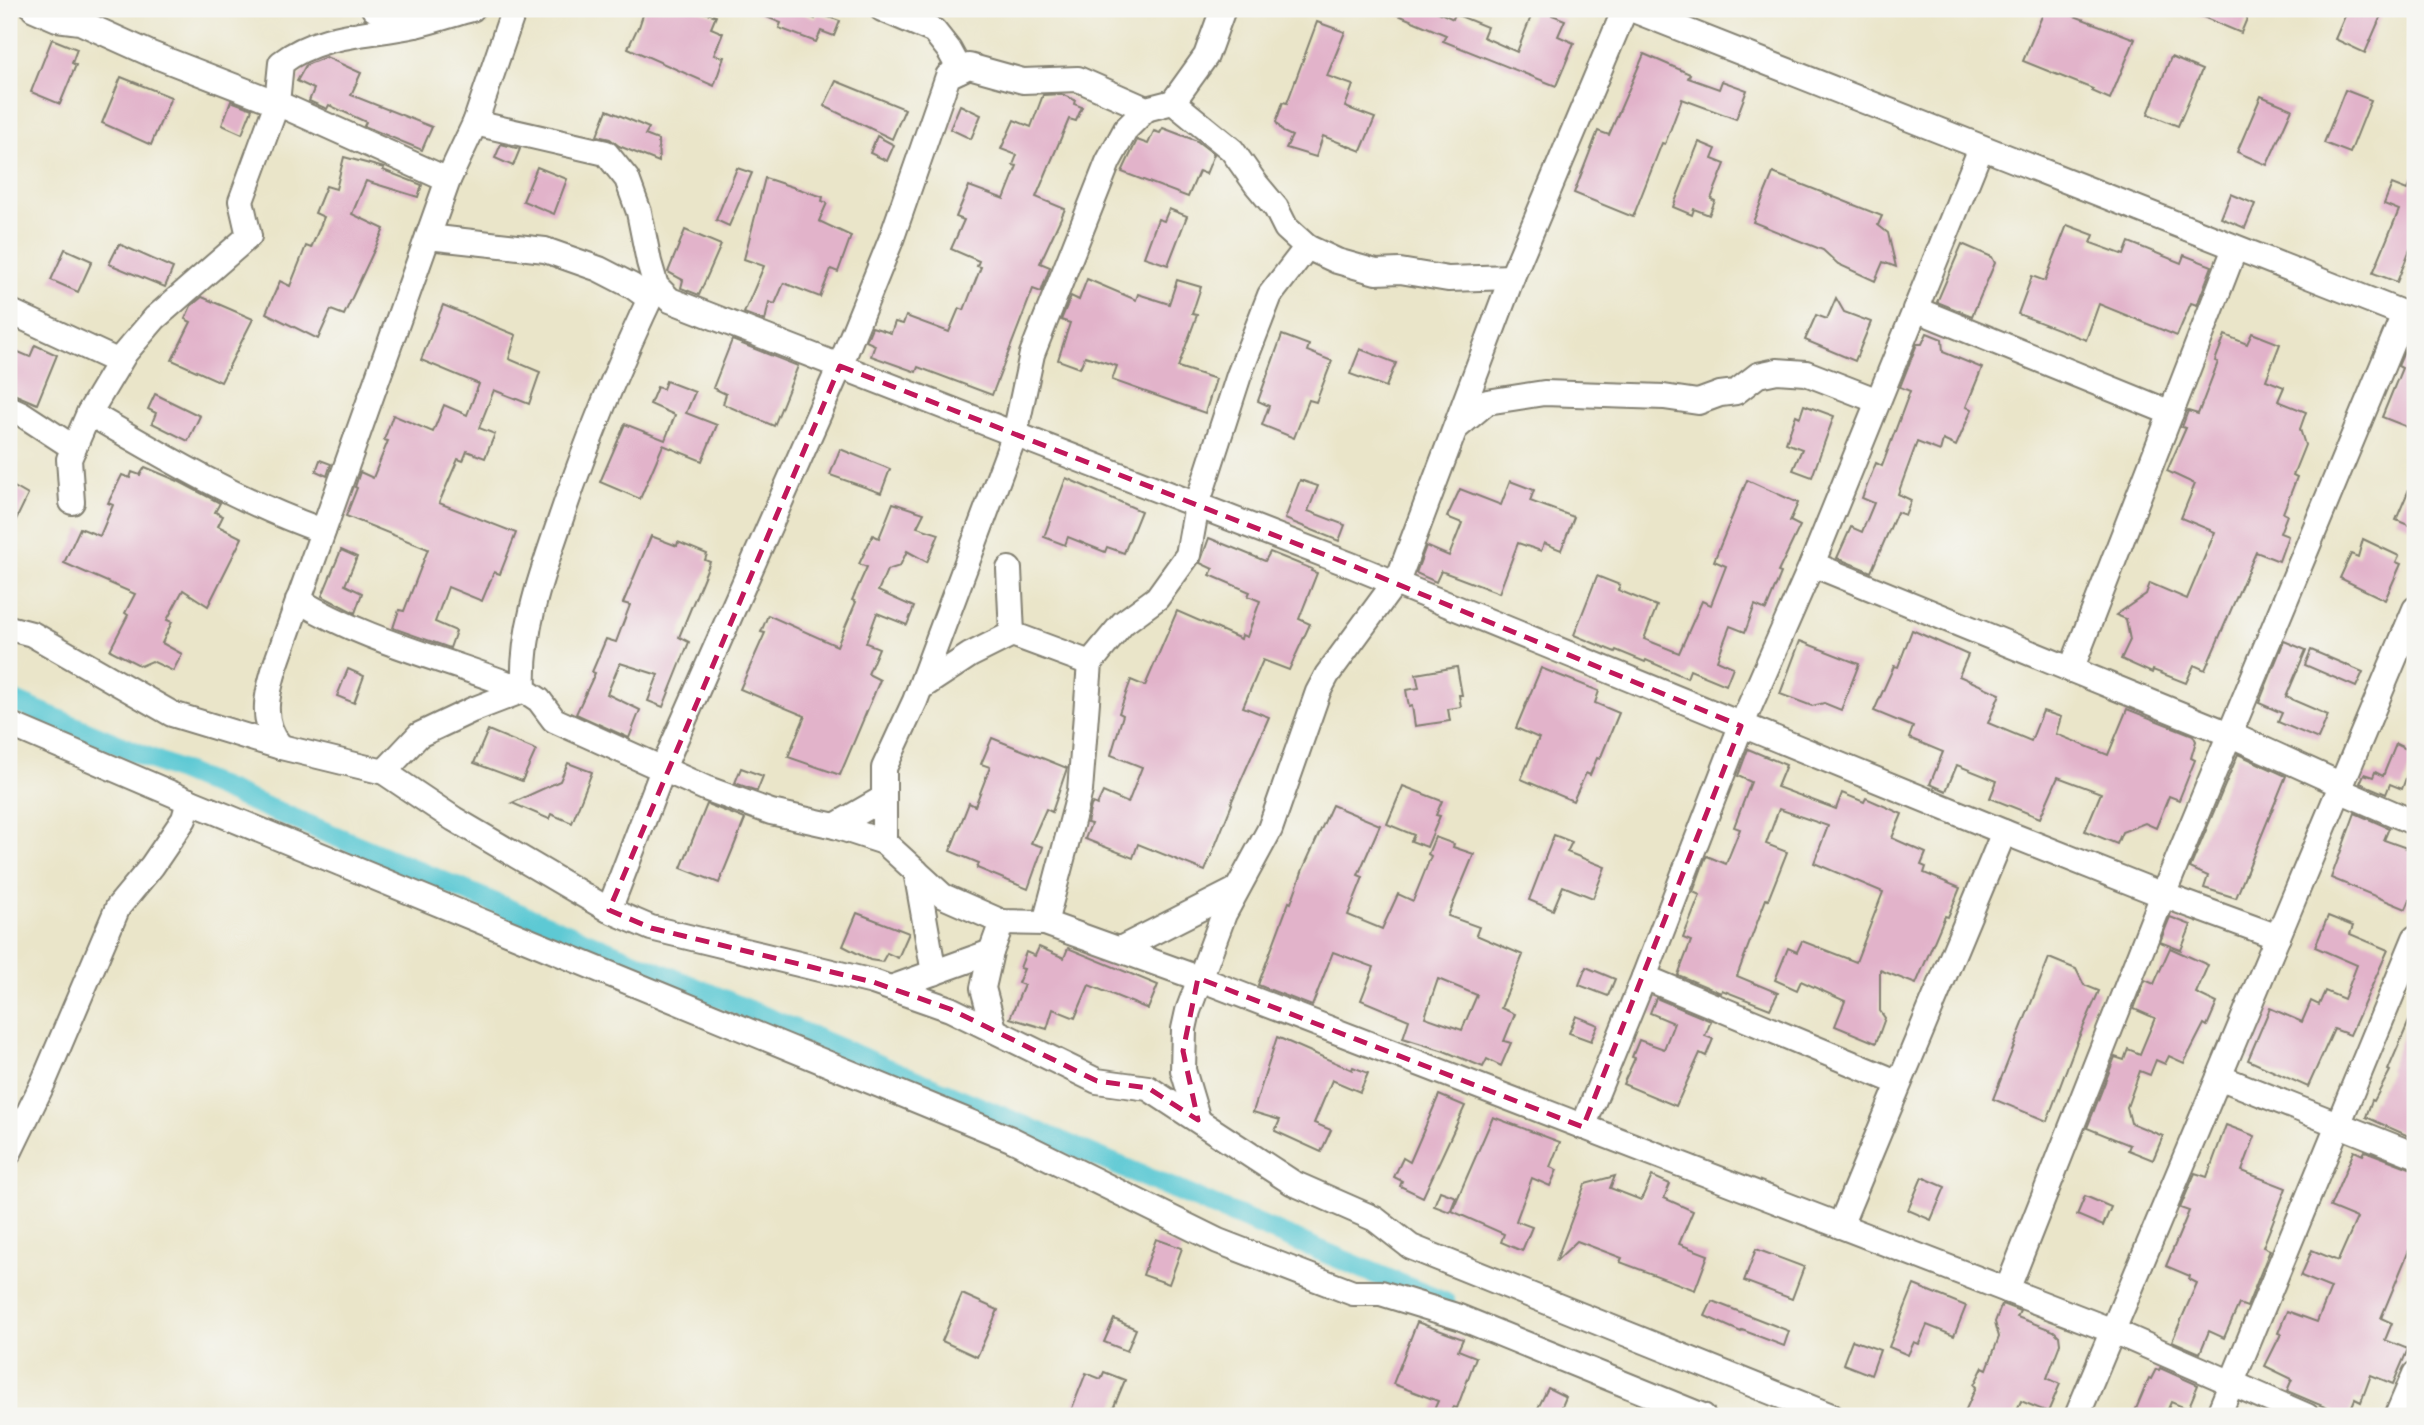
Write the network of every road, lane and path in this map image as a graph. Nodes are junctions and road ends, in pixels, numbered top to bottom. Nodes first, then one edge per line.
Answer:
1 (34, 9) edge
2 (374, 9) edge
3 (472, 9) edge
4 (514, 9) edge
5 (882, 9) edge
6 (1223, 9) edge
7 (1625, 9) edge
8 (1631, 9) edge
9 (415, 25) junction
10 (281, 63) junction
11 (960, 70) junction
12 (227, 84) junction
13 (1172, 102) junction
14 (277, 103) junction
15 (1146, 109) junction
16 (475, 122) junction
17 (1981, 148) junction
18 (448, 180) junction
19 (428, 237) junction
20 (1307, 247) junction
21 (2235, 248) junction
22 (1511, 277) junction
23 (653, 292) junction
24 (1915, 309) junction
25 (9, 312) edge
26 (2410, 316) edge
27 (119, 362) junction
28 (840, 366) junction
29 (1878, 401) junction
30 (9, 408) edge
31 (89, 412) junction
32 (2171, 413) junction
33 (1456, 429) junction
34 (1015, 434) junction
35 (74, 448) junction
36 (72, 502) dead end
37 (1197, 505) junction
38 (323, 531) junction
39 (1812, 564) junction
40 (1009, 569) dead end
41 (1395, 585) junction
42 (298, 600) junction
43 (2415, 608) edge
44 (9, 628) edge
45 (1012, 634) junction
46 (1090, 663) junction
47 (2071, 670) junction
48 (920, 688) junction
49 (524, 690) junction
50 (9, 724) edge
51 (1741, 726) junction
52 (2229, 734) junction
53 (281, 747) junction
54 (664, 769) junction
55 (384, 772) junction
56 (2340, 788) junction
57 (882, 799) junction
58 (189, 801) junction
59 (2415, 823) edge
60 (835, 825) junction
61 (2004, 832) junction
62 (884, 842) junction
63 (916, 871) junction
64 (1236, 890) junction
65 (2163, 895) junction
66 (609, 909) junction
67 (1002, 922) junction
68 (1045, 923) junction
69 (2278, 937) junction
70 (2415, 938) edge
71 (1120, 949) junction
72 (991, 952) junction
73 (934, 973) junction
74 (1644, 977) junction
75 (1198, 978) junction
76 (891, 988) junction
77 (994, 1029) junction
78 (2219, 1077) junction
79 (1899, 1083) junction
80 (1198, 1120) junction
81 (2340, 1124) junction
82 (1583, 1127) junction
83 (9, 1153) edge
84 (2415, 1155) edge
85 (1840, 1226) junction
86 (2007, 1290) junction
87 (2113, 1331) junction
88 (2415, 1374) edge
89 (2232, 1383) junction
90 (1703, 1416) edge
91 (1831, 1416) edge
92 (2077, 1416) edge
93 (2218, 1416) edge
94 (2307, 1416) edge
95 (2397, 1416) edge

1 - 12 street
2 - 9 street
3 - 9 street
4 - 16 street
5 - 11 street
6 - 13 street
7 - 22 street
8 - 17 street
9 - 10 street
10 - 12 street
10 - 14 street
11 - 15 street
11 - 28 street
12 - 14 street
13 - 15 street
13 - 20 street
14 - 18 street
14 - 27 street
15 - 34 street
16 - 18 street
16 - 23 street
17 - 21 street
17 - 24 street
18 - 19 street
19 - 23 street
19 - 38 street
20 - 22 street
20 - 37 street
21 - 26 street
21 - 32 street
22 - 33 street
23 - 28 street
23 - 49 street
24 - 29 street
24 - 32 street
25 - 27 street
26 - 52 street
27 - 31 street
28 - 34 street
28 - 54 street
29 - 33 street
29 - 39 street
30 - 35 street
31 - 35 street
31 - 38 street
32 - 47 street
33 - 41 street
34 - 37 street
34 - 48 street
35 - 36 street
37 - 41 street
37 - 46 street
38 - 42 street
39 - 47 street
39 - 51 street
40 - 45 street
41 - 51 street
41 - 64 street
42 - 49 street
42 - 53 street
43 - 56 street
44 - 53 street
45 - 46 street
45 - 48 street
46 - 68 street
47 - 52 street
48 - 57 street
49 - 54 street
49 - 55 street
50 - 58 street
51 - 61 street
51 - 74 street
52 - 56 street
52 - 65 street
53 - 55 street
54 - 60 street
54 - 66 street
55 - 66 street
56 - 59 street
56 - 69 street
57 - 60 street
57 - 62 street
58 - 83 street
58 - 90 street
60 - 62 street
61 - 65 street
61 - 79 street
62 - 63 street
63 - 67 street
63 - 73 street
64 - 71 street
64 - 75 street
65 - 69 street
65 - 86 street
66 - 76 street
67 - 68 street
67 - 72 street
68 - 71 street
69 - 78 street
70 - 81 street
71 - 75 street
72 - 73 street
72 - 77 street
73 - 76 street
74 - 79 street
74 - 82 street
75 - 80 street
75 - 82 street
76 - 77 street
77 - 80 street
78 - 81 street
78 - 87 street
79 - 85 street
80 - 91 street
81 - 84 street
81 - 89 street
82 - 85 street
85 - 86 street
86 - 87 street
87 - 89 street
87 - 92 street
88 - 95 street
89 - 93 street
89 - 94 street

